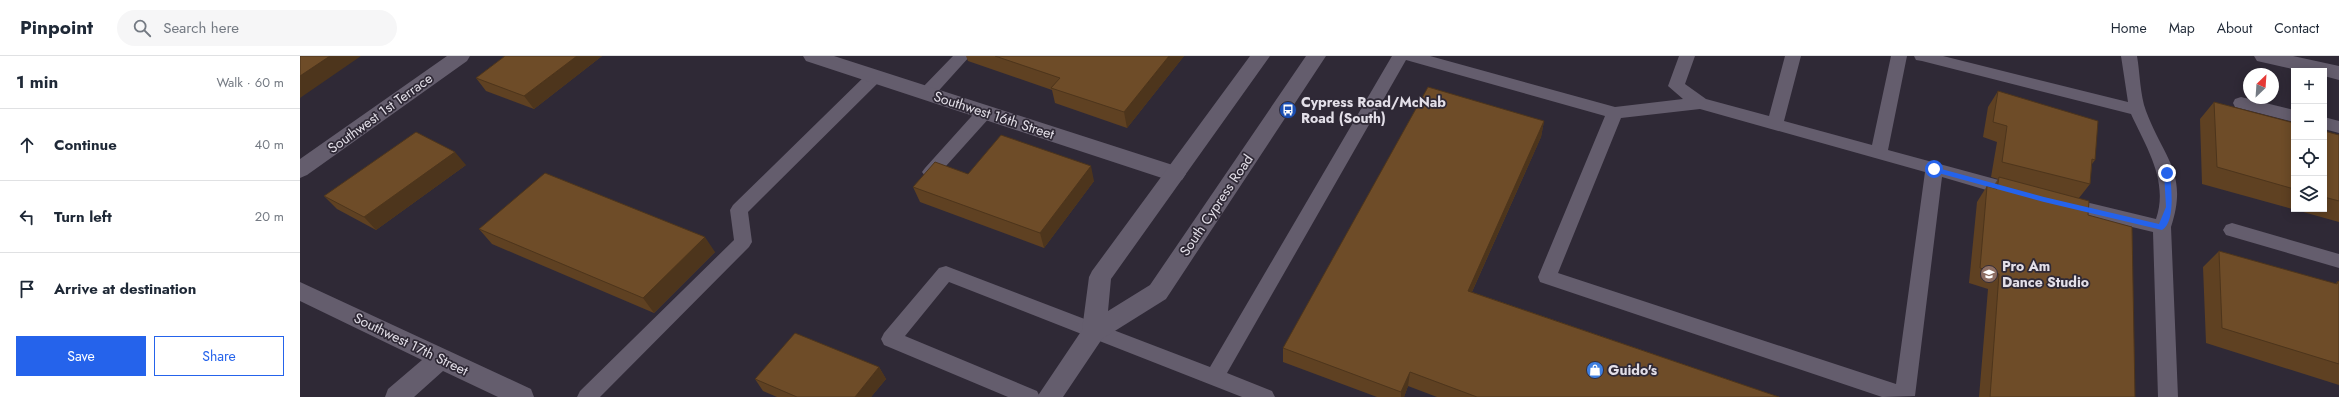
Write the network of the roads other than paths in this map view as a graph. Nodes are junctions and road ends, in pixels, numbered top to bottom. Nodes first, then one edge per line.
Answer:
1 (460, 56) edge
2 (813, 56) edge
3 (962, 56) edge
4 (1260, 56) edge
5 (1316, 56) edge
6 (1400, 56) edge
7 (1411, 56) edge
8 (1687, 56) edge
9 (1793, 56) edge
10 (1899, 56) edge
11 (1922, 56) edge
12 (2129, 56) edge
13 (2264, 56) edge
14 (2339, 73) edge
15 (875, 76) junction
16 (927, 93) junction
17 (1700, 103) junction
18 (2241, 103) dead end
19 (2137, 110) junction
20 (985, 112) junction
21 (1615, 113) junction
22 (2291, 115) edge
23 (1775, 123) junction
24 (2327, 124) edge
25 (2339, 127) edge
26 (1879, 153) junction
27 (1934, 169) junction
28 (300, 170) edge
29 (930, 172) edge
30 (1175, 174) junction
31 (2029, 196) edge
32 (2052, 201) edge
33 (2162, 227) junction
34 (2232, 230) dead end
35 (2339, 261) edge
36 (300, 291) edge
37 (1094, 332) junction
38 (440, 359) junction
39 (1214, 378) junction
40 (397, 397) edge
41 (522, 397) edge
42 (587, 397) edge
43 (1030, 397) edge
44 (1049, 397) edge
45 (1264, 397) edge
46 (2168, 397) edge

1 - 28 street, Southwest 1st Terrace
2 - 15 street, Southwest 16th Street
3 - 16 lane
4 - 30 street, South Cypress Road
5 - 37 street, South Cypress Road
6 - 39 lane
7 - 21 lane
8 - 17 lane
9 - 23 lane
10 - 26 lane
11 - 19 lane
12 - 19 lane
13 - 14 street
15 - 16 street, Southwest 16th Street
15 - 42 lane
16 - 20 street, Southwest 16th Street
17 - 21 lane
17 - 23 lane
18 - 22 lane
19 - 33 lane
20 - 29 lane
20 - 30 street, Southwest 16th Street
21 - 27 lane
23 - 26 lane
24 - 25 lane
26 - 27 lane
27 - 31 lane
30 - 37 street, South Cypress Road
32 - 33 lane
33 - 46 lane
34 - 35 lane
36 - 38 street, Southwest 17th Street
37 - 39 lane
37 - 43 lane
37 - 44 street, South Cypress Road
38 - 40 street
38 - 41 street, Southwest 17th Street
39 - 45 lane

